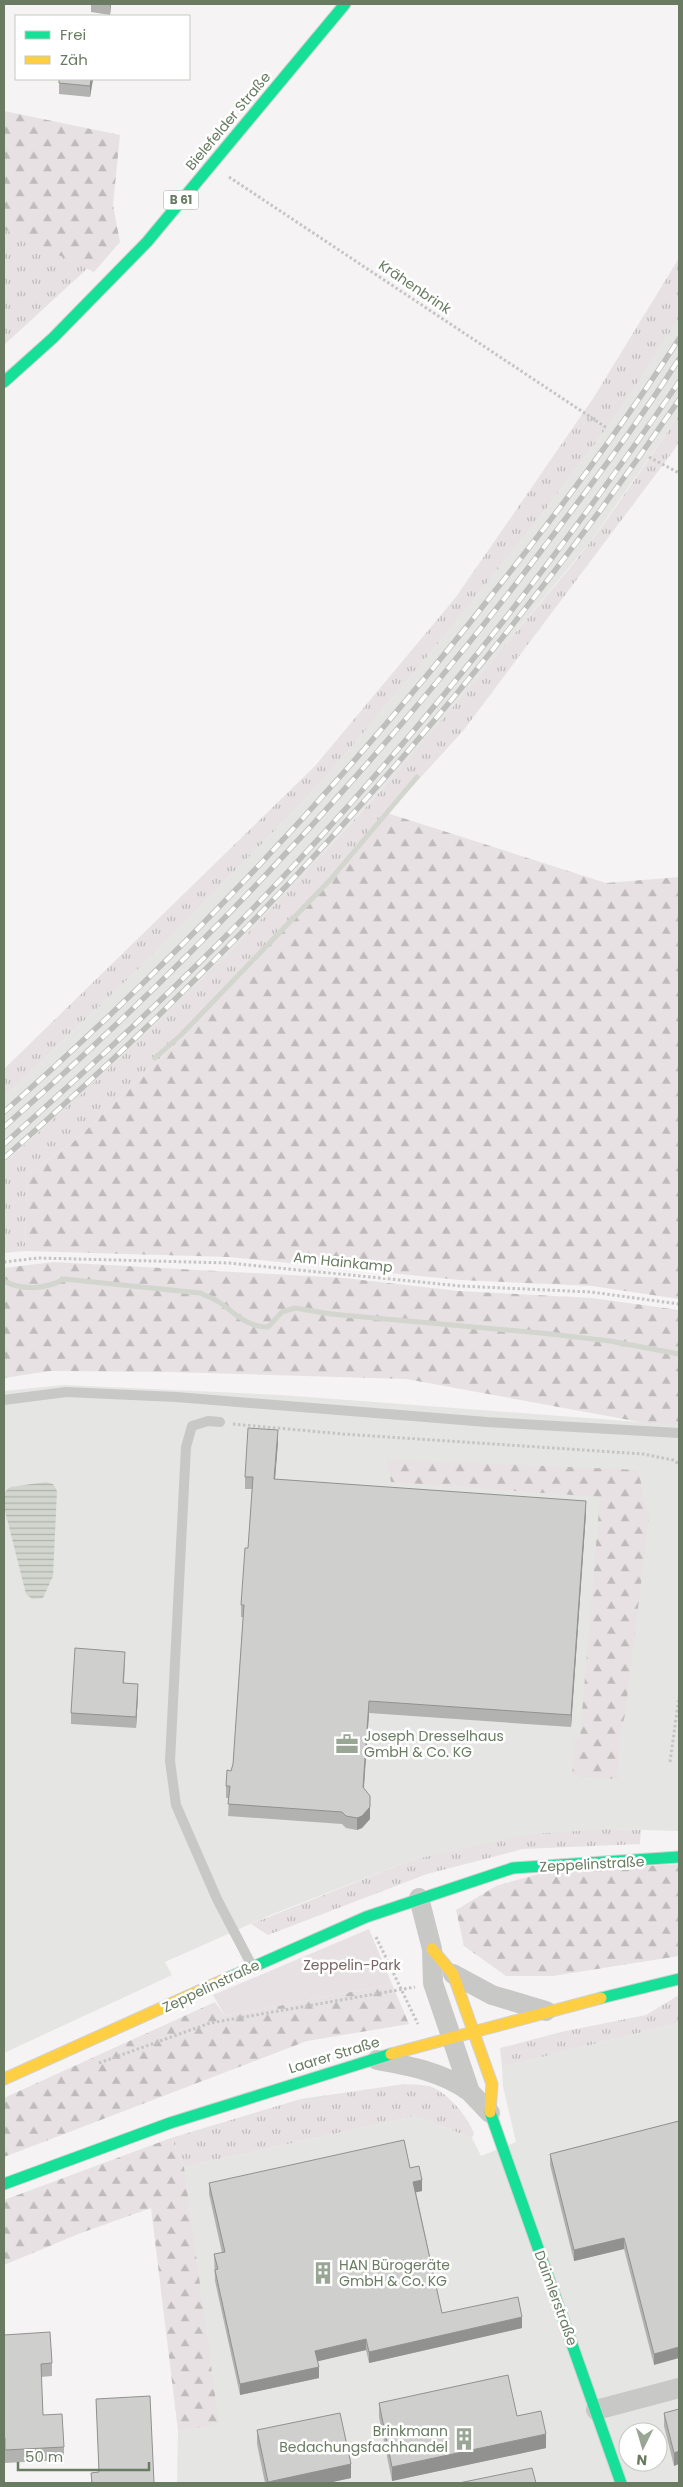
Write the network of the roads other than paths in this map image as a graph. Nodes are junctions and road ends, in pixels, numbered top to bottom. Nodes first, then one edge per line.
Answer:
1 (345, 4) edge
2 (4, 382) edge
3 (4, 1400) edge
4 (220, 1422) road end
5 (679, 1433) edge
6 (679, 1857) edge
7 (419, 1898) junction
8 (432, 1949) junction
9 (253, 1967) junction
10 (453, 1974) junction
11 (679, 1979) edge
12 (546, 2011) junction
13 (473, 2030) junction
14 (451, 2036) junction
15 (373, 2059) junction
16 (4, 2078) edge
17 (470, 2092) junction
18 (490, 2113) junction
19 (4, 2184) edge
20 (679, 2388) edge
21 (596, 2410) junction
22 (621, 2483) edge

1 - 2 street, Bielefelder Straße / B 61
3 - 5 lane
4 - 9 lane
6 - 7 street, Zeppelinstraße
7 - 8 street
7 - 9 street, Zeppelinstraße
8 - 10 street
8 - 14 street
9 - 16 street, Zeppelinstraße
10 - 12 street
10 - 13 street
11 - 12 street, Laarer Straße
12 - 13 street, Laarer Straße
13 - 14 street, Laarer Straße
13 - 18 street, Daimlerstraße
14 - 15 street, Laarer Straße
14 - 17 street, Daimlerstraße
15 - 17 street, Daimlerstraße
15 - 19 street, Laarer Straße
17 - 18 street, Daimlerstraße
18 - 21 street, Daimlerstraße
20 - 21 street
21 - 22 street, Daimlerstraße

